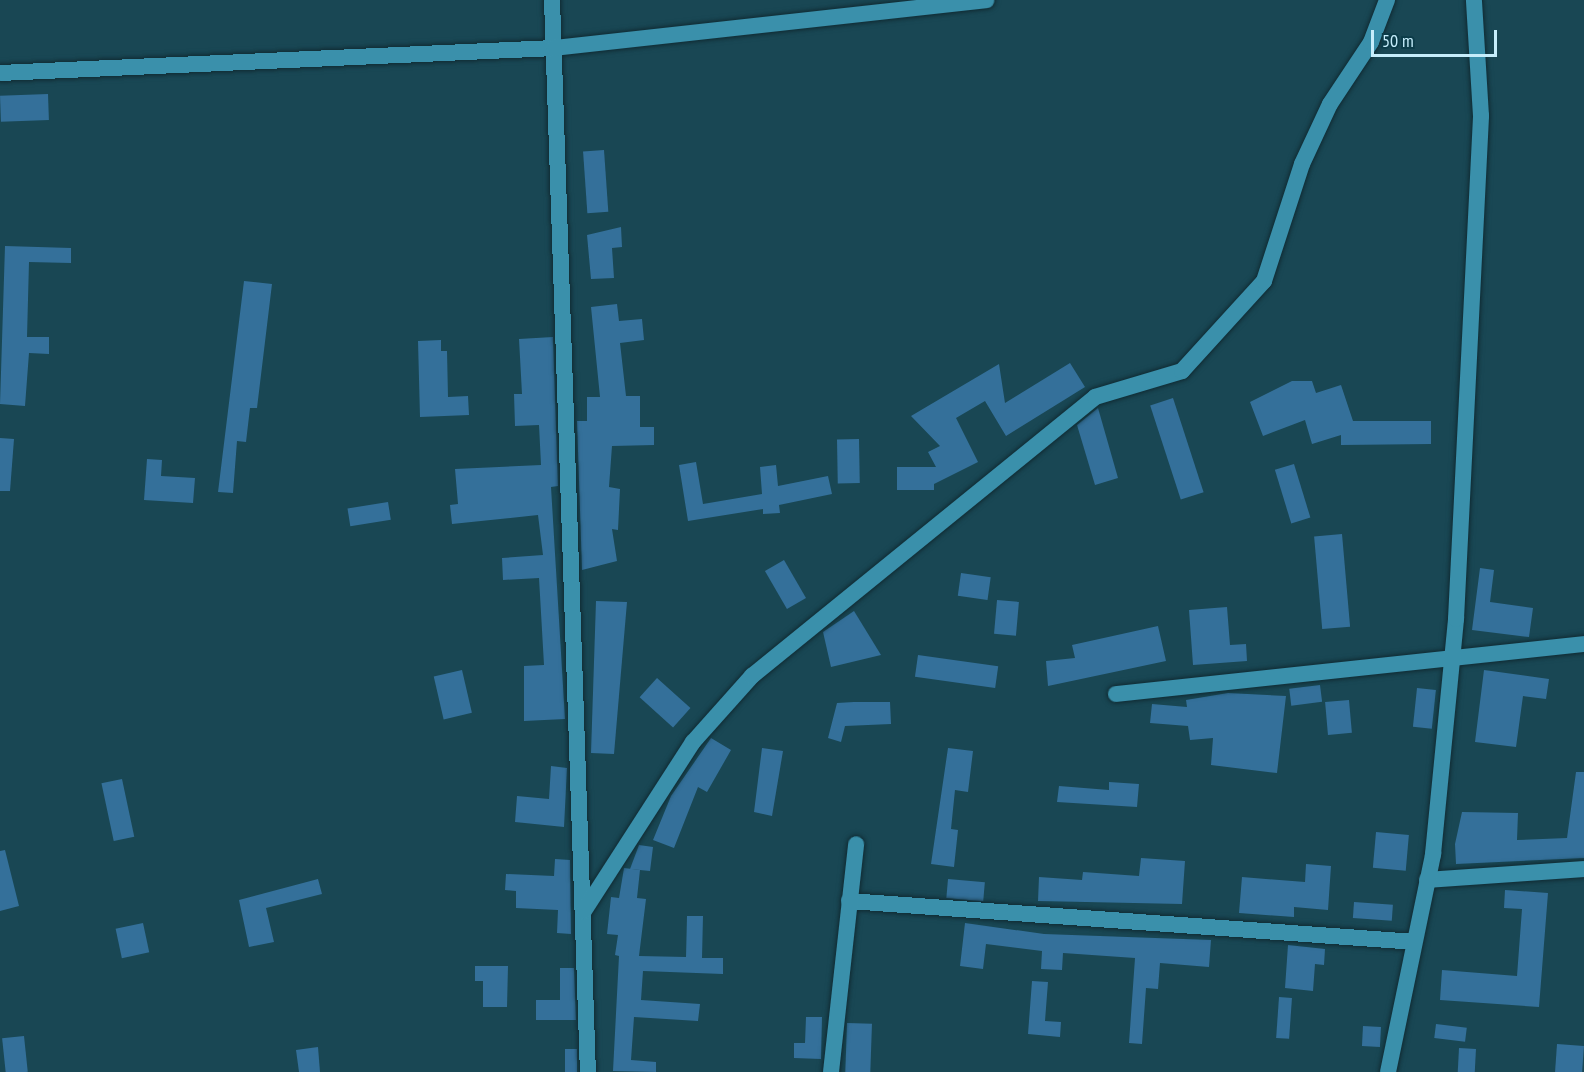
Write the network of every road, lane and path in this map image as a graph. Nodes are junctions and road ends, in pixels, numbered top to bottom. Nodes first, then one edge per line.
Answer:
1 (552, 0) edge
2 (986, 0) edge
3 (1387, 0) edge
4 (1474, 0) edge
5 (554, 48) junction
6 (0, 73) edge
7 (1584, 644) edge
8 (1453, 656) junction
9 (1116, 694) dead end
10 (856, 844) dead end
11 (1584, 869) edge
12 (1427, 880) junction
13 (849, 901) junction
14 (585, 910) junction
15 (1414, 942) junction
16 (588, 1072) edge
17 (831, 1072) edge
18 (1388, 1072) edge

1 - 5 street
2 - 5 street
3 - 14 street
4 - 8 street
5 - 6 street
5 - 14 street
7 - 8 street
8 - 9 street
8 - 12 street
10 - 13 street
11 - 12 street
12 - 15 street
13 - 15 street
13 - 17 street
14 - 16 street
15 - 18 street

